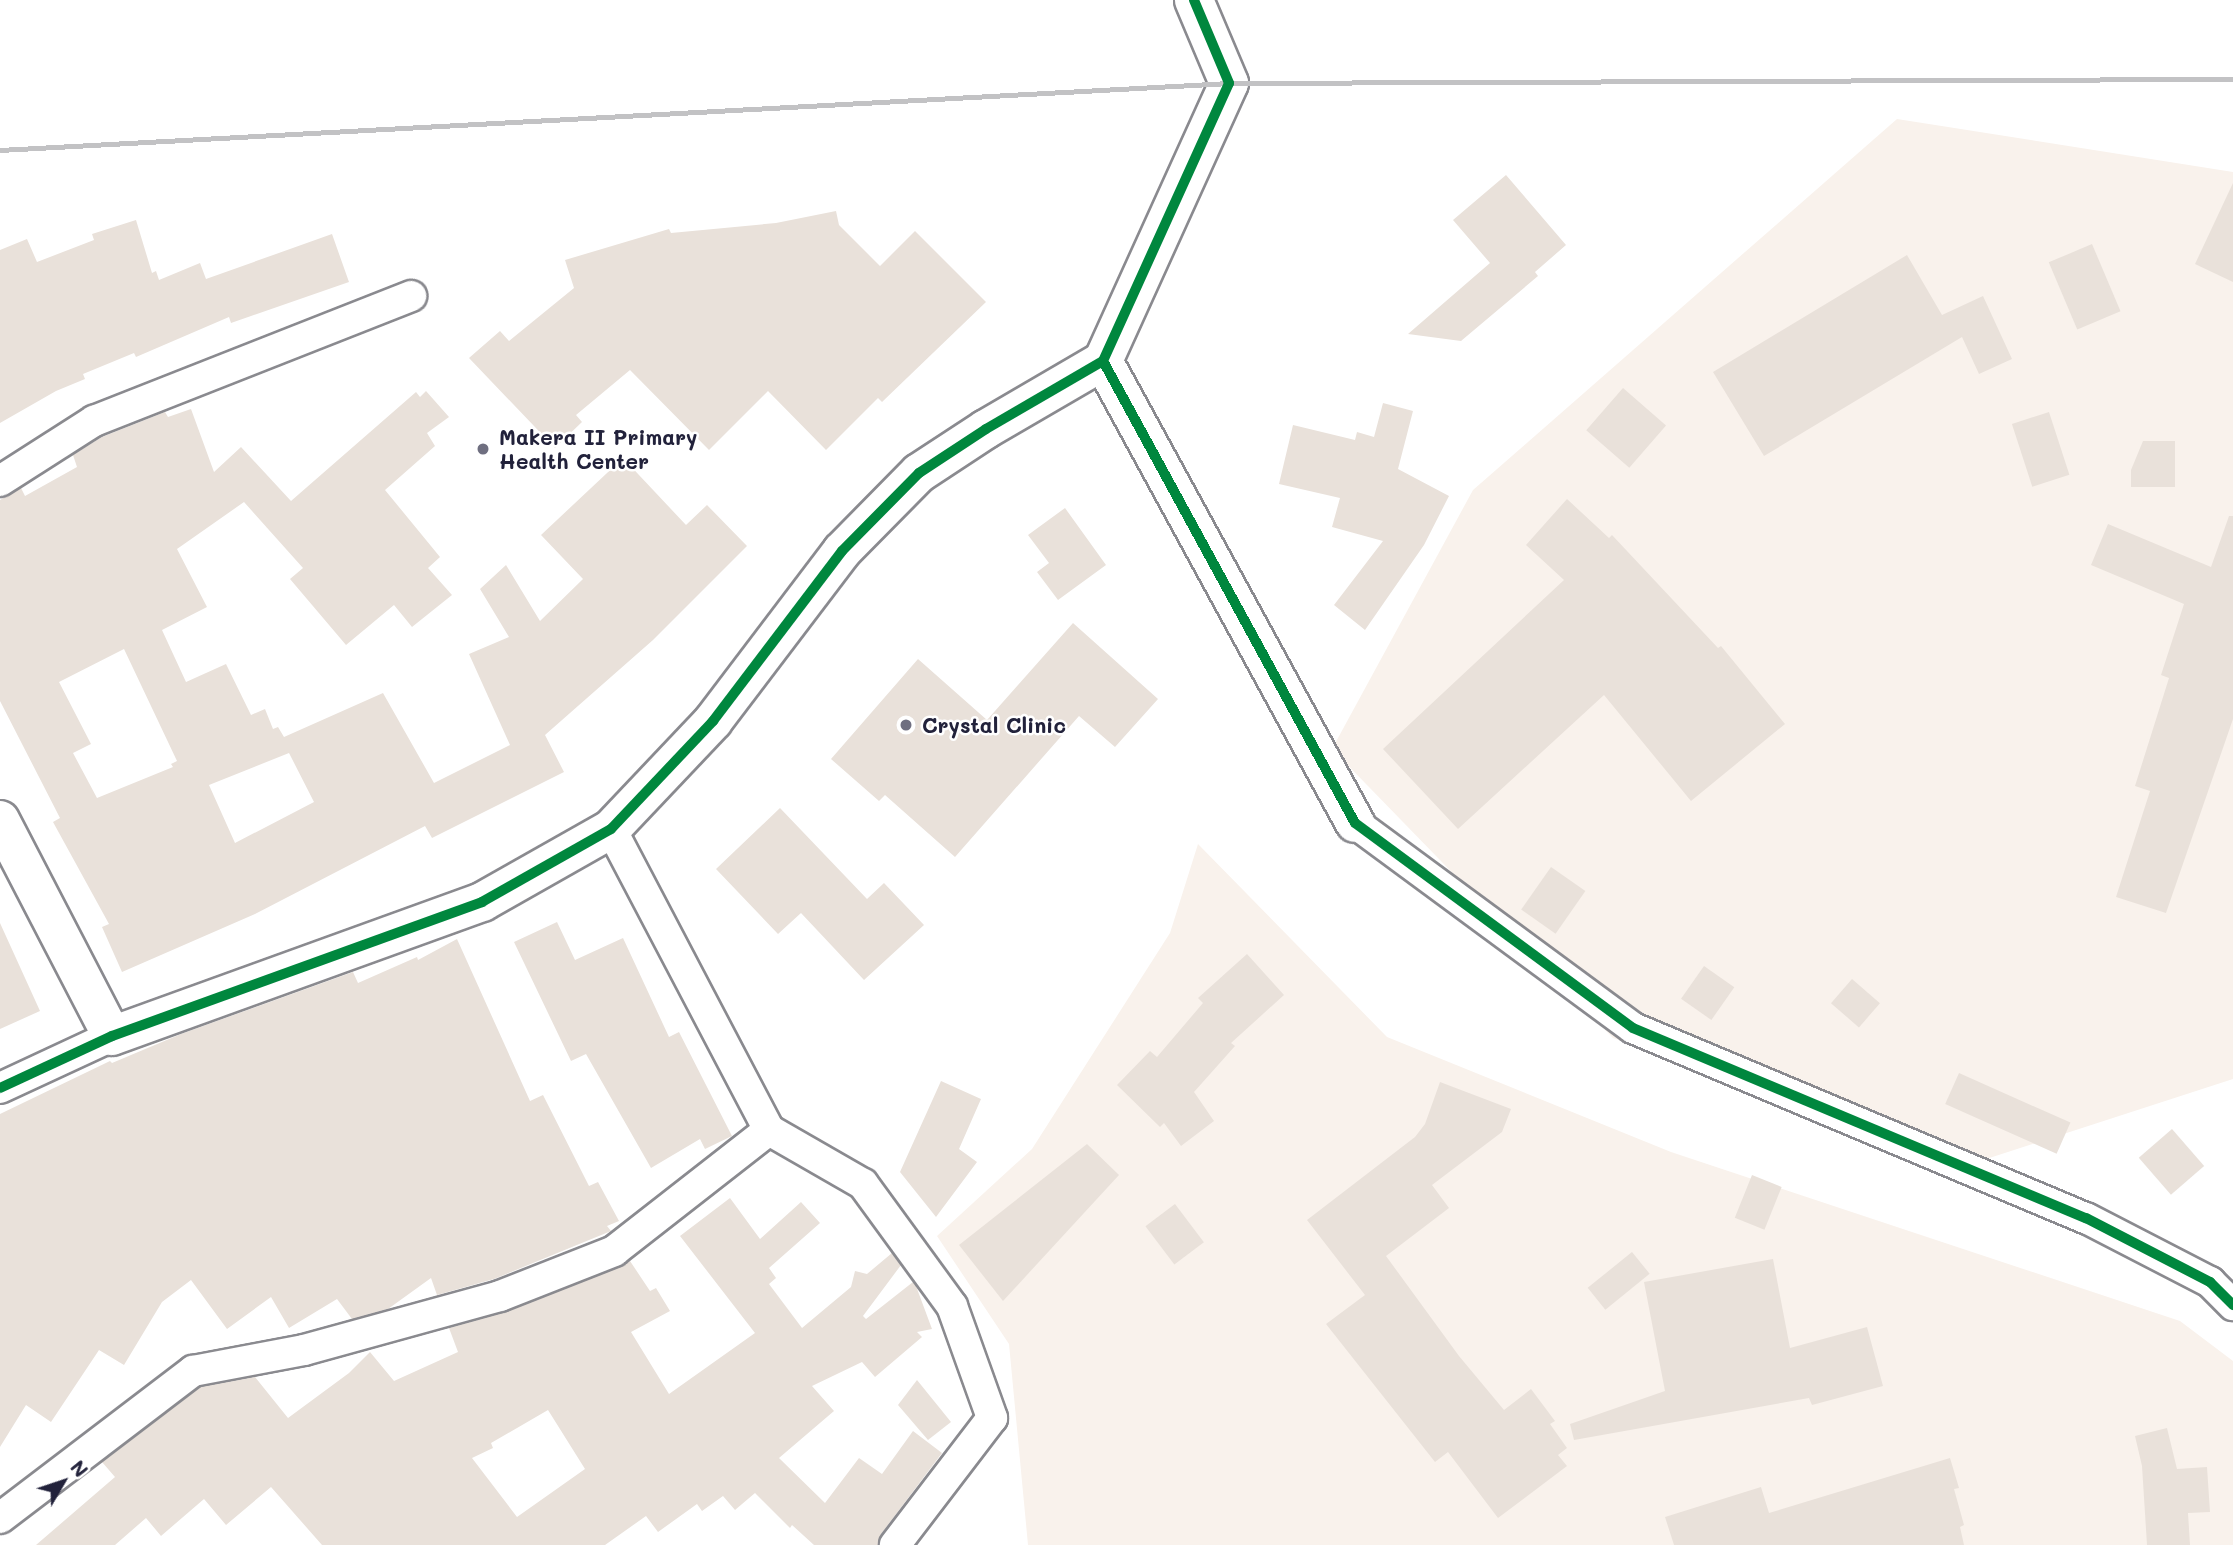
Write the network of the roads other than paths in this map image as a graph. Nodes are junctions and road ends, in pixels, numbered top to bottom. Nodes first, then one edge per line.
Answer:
1 (1194, 0) edge
2 (411, 296) dead end
3 (1103, 361) junction
4 (0, 481) edge
5 (0, 820) edge
6 (1355, 823) joint
7 (611, 829) junction
8 (112, 1036) junction
9 (0, 1088) edge
10 (769, 1130) junction
11 (2233, 1305) edge
12 (0, 1518) edge
13 (895, 1545) edge

1 - 3 street
2 - 4 street
3 - 6 street
3 - 7 street
5 - 8 street
6 - 11 street
7 - 8 street
7 - 10 street
8 - 9 street
10 - 12 street
10 - 13 street

